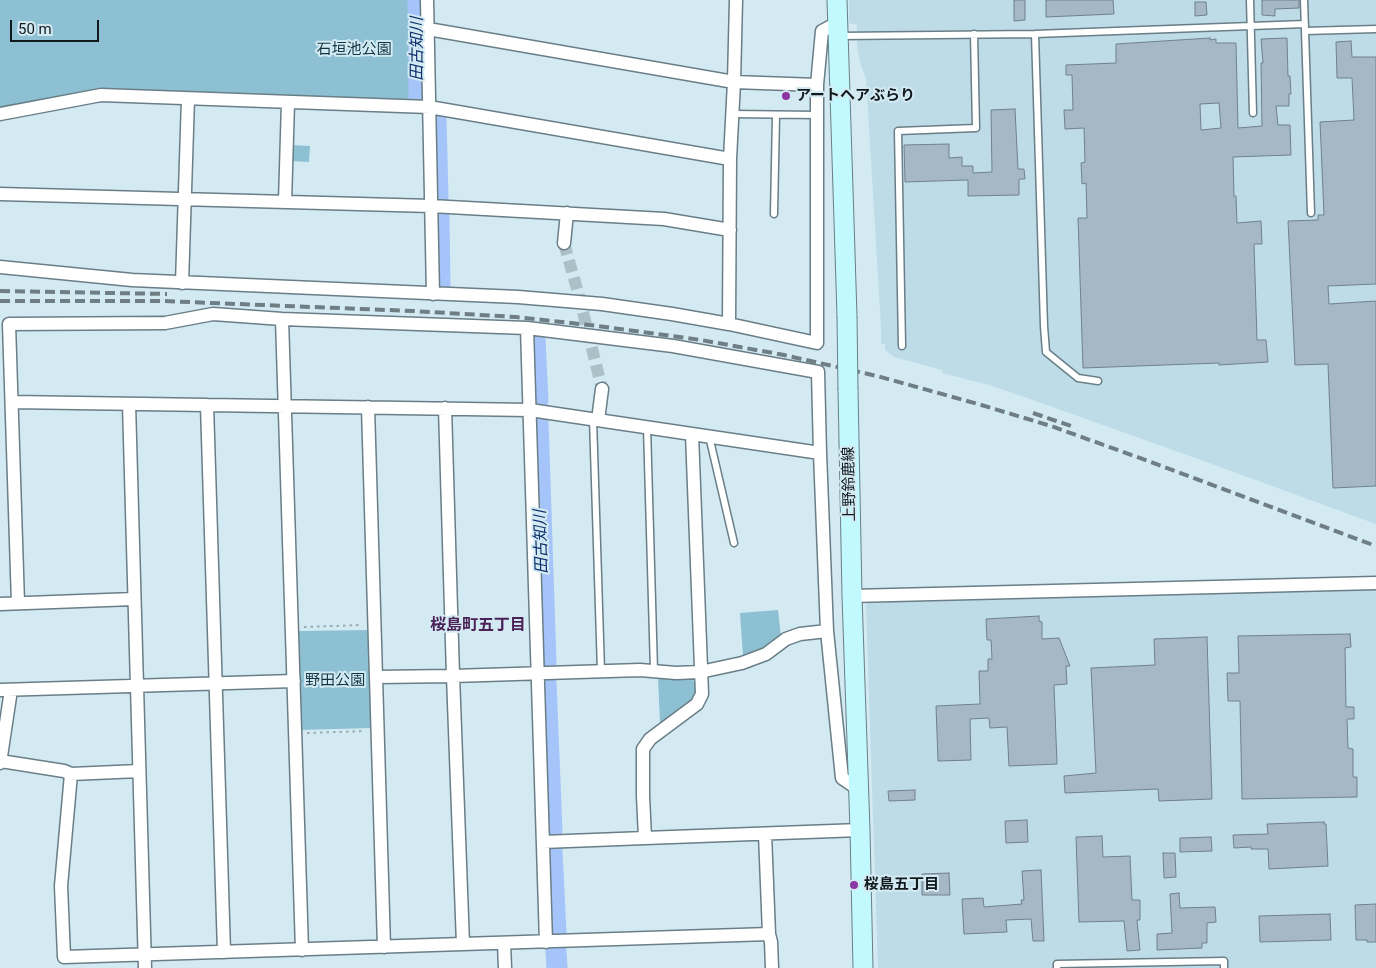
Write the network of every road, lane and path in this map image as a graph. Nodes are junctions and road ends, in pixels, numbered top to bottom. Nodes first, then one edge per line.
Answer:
1 (427, 0) edge
2 (736, 0) edge
3 (837, 0) edge
4 (1250, 0) edge
5 (1304, 0) edge
6 (1251, 25) junction
7 (1305, 28) junction
8 (428, 29) junction
9 (838, 29) junction
10 (1376, 29) edge
11 (974, 34) junction
12 (1035, 34) junction
13 (734, 82) junction
14 (817, 84) junction
15 (188, 99) junction
16 (288, 102) junction
17 (429, 107) junction
18 (1253, 113) dead end
19 (0, 114) edge
20 (732, 114) junction
21 (776, 115) junction
22 (817, 115) junction
23 (730, 159) junction
24 (0, 194) edge
25 (185, 198) junction
26 (285, 202) junction
27 (431, 206) junction
28 (567, 213) junction
29 (1311, 213) dead end
30 (774, 214) dead end
31 (730, 230) junction
32 (564, 242) tunnel mouth
33 (0, 266) edge
34 (182, 283) junction
35 (433, 294) junction
36 (282, 319) junction
37 (729, 324) junction
38 (527, 328) junction
39 (902, 346) dead end
40 (6, 368) edge
41 (1098, 380) dead end
42 (602, 389) tunnel mouth
43 (13, 402) junction
44 (128, 404) junction
45 (207, 405) junction
46 (286, 406) junction
47 (368, 407) junction
48 (445, 408) junction
49 (530, 410) junction
50 (595, 420) junction
51 (647, 427) junction
52 (692, 434) junction
53 (709, 436) junction
54 (820, 453) junction
55 (734, 544) dead end
56 (1376, 584) edge
57 (852, 596) junction
58 (134, 599) junction
59 (18, 603) junction
60 (0, 604) edge
61 (374, 625) junction
62 (292, 628) junction
63 (827, 631) junction
64 (601, 671) junction
65 (654, 671) junction
66 (700, 672) junction
67 (538, 673) junction
68 (453, 676) junction
69 (376, 677) junction
70 (294, 681) junction
71 (215, 684) junction
72 (137, 686) junction
73 (5, 690) edge
74 (377, 731) junction
75 (296, 734) junction
76 (0, 762) edge
77 (139, 771) junction
78 (71, 774) junction
79 (858, 789) junction
80 (860, 830) junction
81 (765, 834) junction
82 (645, 838) junction
83 (543, 842) junction
84 (769, 934) junction
85 (546, 942) junction
86 (464, 944) junction
87 (504, 944) junction
88 (384, 947) junction
89 (302, 950) junction
90 (224, 952) junction
91 (145, 962) edge
92 (505, 968) edge
93 (772, 968) edge
94 (862, 968) edge
95 (1057, 968) edge
96 (1224, 968) edge

1 - 8 street
2 - 13 street
3 - 9 main road, 上野鈴鹿線
4 - 6 lane
5 - 7 lane
6 - 7 lane
6 - 12 lane
6 - 18 lane
7 - 10 lane
7 - 29 lane
8 - 13 street
8 - 17 street
9 - 11 lane
9 - 14 street
9 - 57 main road, 上野鈴鹿線, bridge
11 - 12 lane
11 - 39 lane
12 - 41 lane
13 - 14 street
13 - 20 street
14 - 22 street
15 - 16 street
15 - 19 street
15 - 25 street
16 - 17 street
16 - 26 street
17 - 23 street
17 - 27 street
20 - 21 lane
20 - 23 street
21 - 22 lane
21 - 30 lane
22 - 37 street
23 - 31 street
24 - 25 street
25 - 26 street
25 - 34 street
26 - 27 street
27 - 28 street
27 - 35 street
28 - 31 street
28 - 32 street
31 - 37 street
33 - 34 street
34 - 35 street
35 - 37 street
36 - 38 street
36 - 40 street
36 - 46 street
38 - 49 street
38 - 54 street
40 - 43 street
42 - 50 street
43 - 44 street
43 - 59 street
44 - 45 street
44 - 58 street
45 - 46 street
45 - 71 street
46 - 47 street
46 - 62 street
47 - 48 street
47 - 61 street
48 - 49 street
48 - 68 street
49 - 50 street
49 - 67 street
50 - 51 street
50 - 64 lane
51 - 52 street
51 - 65 lane
52 - 53 street
52 - 66 street
53 - 54 street
53 - 55 lane
54 - 63 street
56 - 57 street
57 - 79 main road, 上野鈴鹿線
58 - 59 street
58 - 72 street
59 - 60 street
61 - 62 path
61 - 69 street
62 - 70 street
63 - 66 street
63 - 79 street
64 - 65 street
64 - 67 street
65 - 66 street
66 - 82 street
67 - 68 street
67 - 83 street
68 - 69 street
68 - 86 street
69 - 74 street
70 - 71 street
70 - 75 street
71 - 72 street
71 - 90 street
72 - 73 street
72 - 77 street
73 - 76 street
74 - 75 path
74 - 88 street
75 - 89 street
76 - 78 street
77 - 78 street
77 - 91 street
78 - 91 street
79 - 80 main road, 上野鈴鹿線
80 - 81 street
80 - 94 main road, 上野鈴鹿線
81 - 82 street
81 - 84 street
82 - 83 street
83 - 85 street
84 - 85 street
84 - 93 street
85 - 87 street
86 - 87 street
86 - 88 street
87 - 92 street
88 - 89 street
89 - 90 street
90 - 91 street
95 - 96 lane

